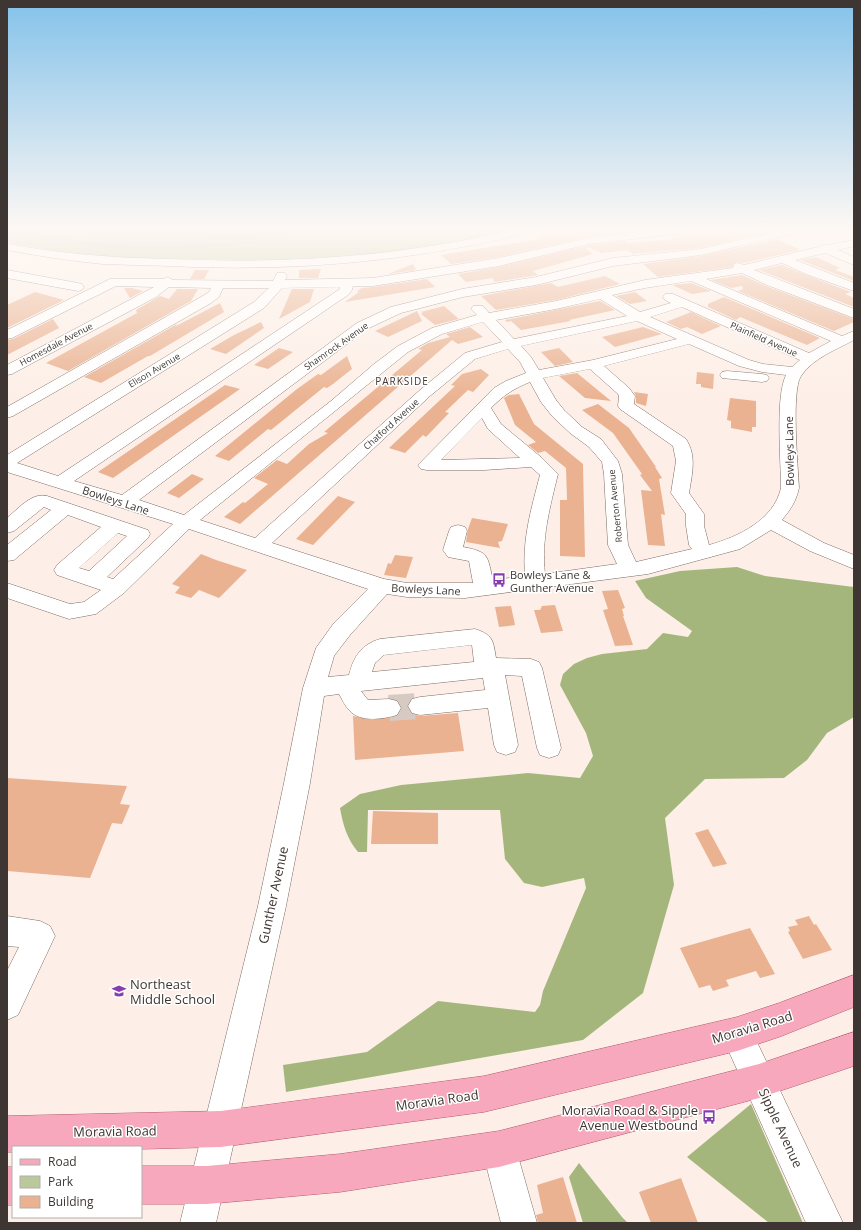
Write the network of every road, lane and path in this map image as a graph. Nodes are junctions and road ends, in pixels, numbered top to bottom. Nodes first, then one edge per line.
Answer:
1 (103, 287) edge
2 (162, 287) edge
3 (217, 287) edge
4 (276, 287) edge
5 (346, 287) edge
6 (456, 287) edge
7 (497, 287) edge
8 (630, 287) edge
9 (652, 287) edge
10 (717, 287) edge
11 (787, 287) edge
12 (462, 293) junction
13 (601, 294) junction
14 (683, 303) junction
15 (854, 314) edge
16 (639, 317) junction
17 (486, 318) junction
18 (7, 334) edge
19 (849, 338) edge
20 (688, 340) junction
21 (511, 344) junction
22 (810, 359) junction
23 (593, 364) junction
24 (7, 371) edge
25 (536, 375) junction
26 (727, 375) dead end
27 (793, 376) junction
28 (482, 408) junction
29 (7, 413) edge
30 (7, 462) edge
31 (536, 462) junction
32 (7, 466) edge
33 (60, 482) junction
34 (125, 502) junction
35 (65, 508) junction
36 (186, 522) junction
37 (770, 522) junction
38 (115, 525) junction
39 (7, 527) edge
40 (458, 531) dead end
41 (258, 546) junction
42 (704, 553) junction
43 (7, 555) edge
44 (854, 562) edge
45 (629, 568) junction
46 (92, 579) junction
47 (536, 582) junction
48 (382, 586) junction
49 (117, 588) junction
50 (485, 589) junction
51 (7, 590) edge
52 (489, 666) junction
53 (353, 683) junction
54 (314, 688) junction
55 (498, 698) junction
56 (420, 706) tunnel mouth
57 (389, 708) tunnel mouth
58 (506, 746) dead end
59 (548, 748) dead end
60 (7, 930) edge
61 (854, 991) edge
62 (7, 1004) edge
63 (737, 1034) junction
64 (854, 1049) edge
65 (759, 1081) junction
66 (221, 1129) junction
67 (7, 1134) edge
68 (499, 1150) junction
69 (142, 1185) edge
70 (206, 1185) junction
71 (198, 1223) edge
72 (519, 1223) edge
73 (825, 1223) edge

1 - 18 street
2 - 24 street, Homesdale Avenue
3 - 29 street
4 - 30 street, Elison Avenue
5 - 33 street
6 - 12 street, Roberton Avenue
7 - 12 street, Shamrock Avenue
8 - 13 street
9 - 14 street, Plainfield Avenue
10 - 19 street
11 - 15 street
12 - 17 street, Roberton Avenue
12 - 34 street, Shamrock Avenue
13 - 16 street
13 - 17 street
14 - 16 street, Chatford Avenue
14 - 22 street, Plainfield Avenue
16 - 20 street
16 - 21 street, Chatford Avenue
17 - 21 street, Roberton Avenue
17 - 36 street
19 - 22 street
20 - 23 street
20 - 27 street
21 - 25 street, Roberton Avenue
21 - 41 street, Chatford Avenue
22 - 27 street
23 - 25 street
23 - 42 street
25 - 28 street
25 - 45 street, Roberton Avenue
26 - 27 street
27 - 37 street, Bowleys Lane
28 - 31 street
28 - 31 street
31 - 47 street
32 - 33 street, Bowleys Lane
33 - 34 street, Bowleys Lane
34 - 36 street, Bowleys Lane
35 - 38 street
35 - 39 street
35 - 43 street
36 - 41 street, Bowleys Lane
36 - 49 street
37 - 42 street, Bowleys Lane
37 - 44 street
38 - 46 street
38 - 46 street
40 - 50 street
41 - 48 street, Bowleys Lane
42 - 45 street, Bowleys Lane
45 - 47 street, Bowleys Lane
46 - 49 street
47 - 50 street, Bowleys Lane
48 - 50 street, Bowleys Lane
48 - 54 street, Gunther Avenue
49 - 51 street
52 - 53 street
52 - 53 street
52 - 55 street
52 - 59 street
53 - 54 street
53 - 57 street
54 - 66 street, Gunther Avenue
55 - 56 street
55 - 58 street
60 - 62 street
61 - 63 main road, Moravia Road
63 - 65 street, Sipple Avenue
63 - 66 main road, Moravia Road
64 - 65 main road
65 - 68 main road
65 - 73 street, Sipple Avenue
66 - 67 main road, Moravia Road
66 - 70 street, Gunther Avenue
68 - 70 main road
68 - 72 street
69 - 70 main road
70 - 71 street, Gunther Avenue

